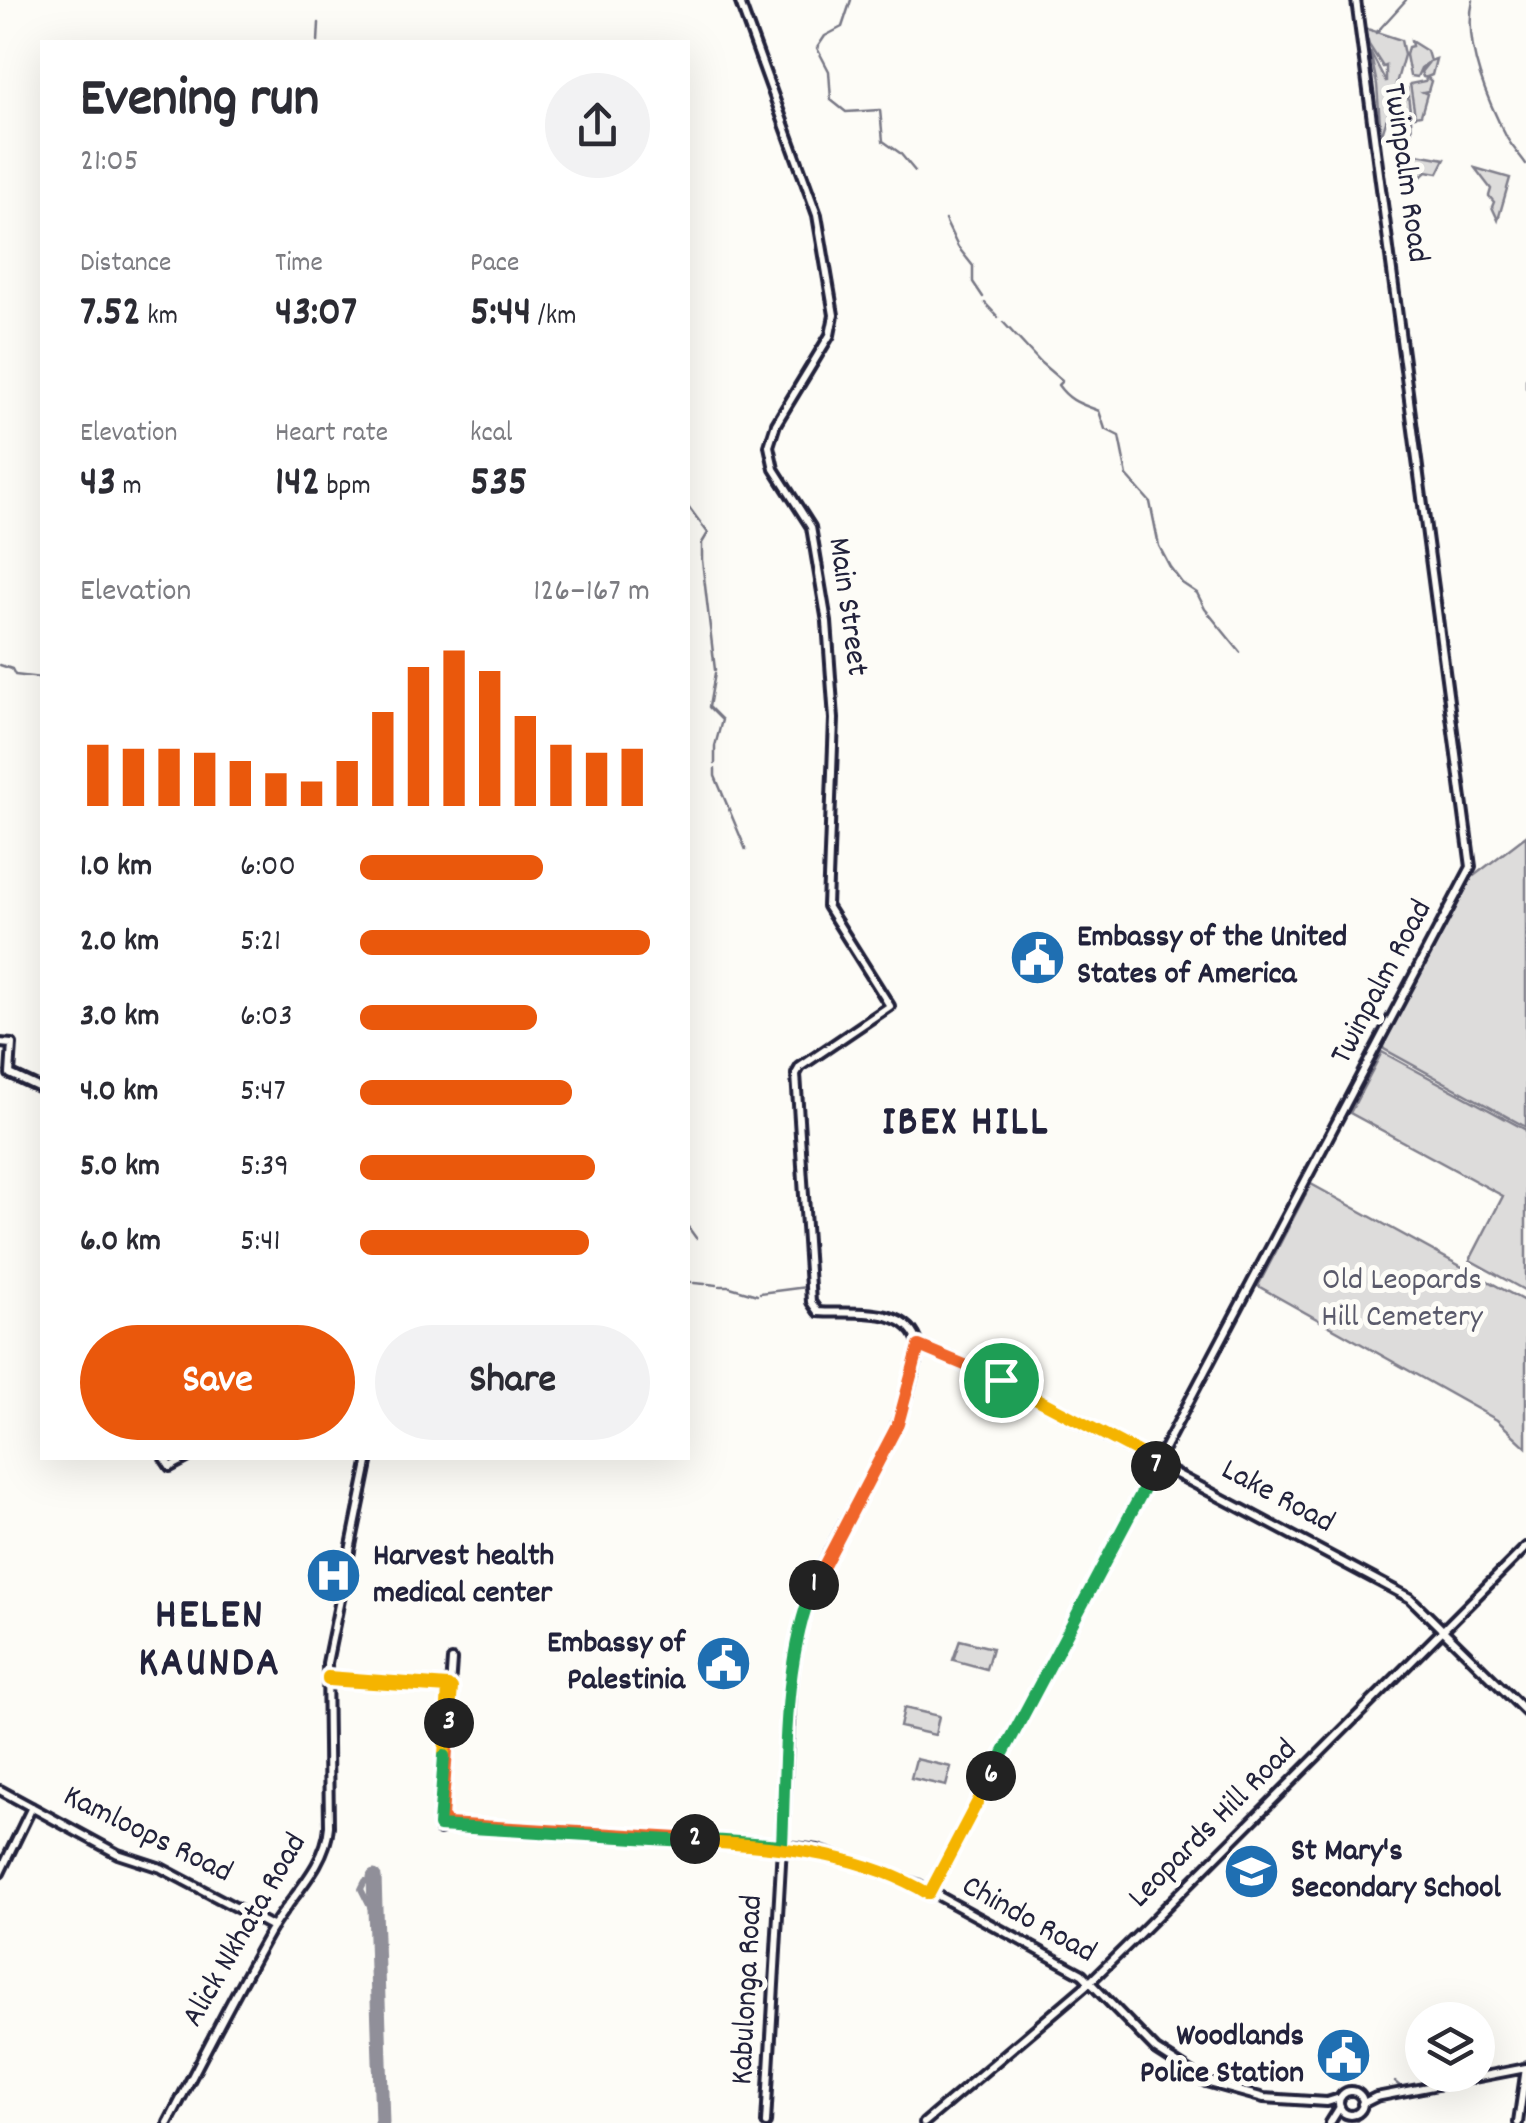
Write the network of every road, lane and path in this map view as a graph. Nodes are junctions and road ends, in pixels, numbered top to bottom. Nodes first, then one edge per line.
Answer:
1 (739, 0) edge
2 (1356, 0) edge
3 (0, 1043) edge
4 (40, 1087) edge
5 (919, 1346) junction
6 (369, 1460) edge
7 (1157, 1465) junction
8 (1526, 1547) edge
9 (1445, 1631) junction
10 (328, 1678) junction
11 (436, 1685) junction
12 (450, 1687) junction
13 (1526, 1712) edge
14 (0, 1790) edge
15 (22, 1802) junction
16 (32, 1807) junction
17 (48, 1816) junction
18 (26, 1821) junction
19 (443, 1824) junction
20 (440, 1836) dead end
21 (782, 1846) junction
22 (0, 1873) edge
23 (930, 1892) junction
24 (273, 1926) junction
25 (1089, 1982) junction
26 (1526, 2067) edge
27 (1495, 2072) edge
28 (1405, 2089) edge
29 (1526, 2092) edge
30 (1358, 2094) junction
31 (1340, 2104) junction
32 (1362, 2104) junction
33 (1348, 2114) junction
34 (168, 2123) edge
35 (766, 2123) edge
36 (924, 2123) edge
37 (1330, 2123) edge
38 (1339, 2123) edge
39 (1519, 2123) edge

1 - 5 main road, Main Street
2 - 7 main road, Twinpalm Road
3 - 4 main road
5 - 7 main road, Lake Road
5 - 21 main road, Kabulonga Road
6 - 10 main road, Alick Nkhata Road
7 - 9 main road, Lake Road
7 - 23 main road, Twinpalm Road
8 - 9 main road, Leopards Hill Road
9 - 13 main road, Lake Road
9 - 25 main road, Leopards Hill Road
10 - 11 main road
10 - 12 main road
10 - 24 main road, Alick Nkhata Road
11 - 12 main road
11 - 12 main road
12 - 19 main road
14 - 15 main road, Kamloops Road
15 - 16 main road, Kamloops Road
15 - 18 main road
16 - 17 main road, Kamloops Road
16 - 18 main road
17 - 18 main road
17 - 24 main road, Kamloops Road
18 - 22 main road
19 - 20 main road
19 - 21 main road, Chindo Road
21 - 23 main road, Chindo Road
21 - 35 main road, Kabulonga Road
23 - 25 main road, Chindo Road
24 - 34 main road, Alick Nkhata Road
25 - 31 main road, Chindo Road
25 - 36 main road, Leopards Hill Road
26 - 27 main road
26 - 32 main road
26 - 39 main road
28 - 30 main road
29 - 39 main road
30 - 31 main road
30 - 32 main road
31 - 33 main road
31 - 37 main road
32 - 33 main road
33 - 38 main road

